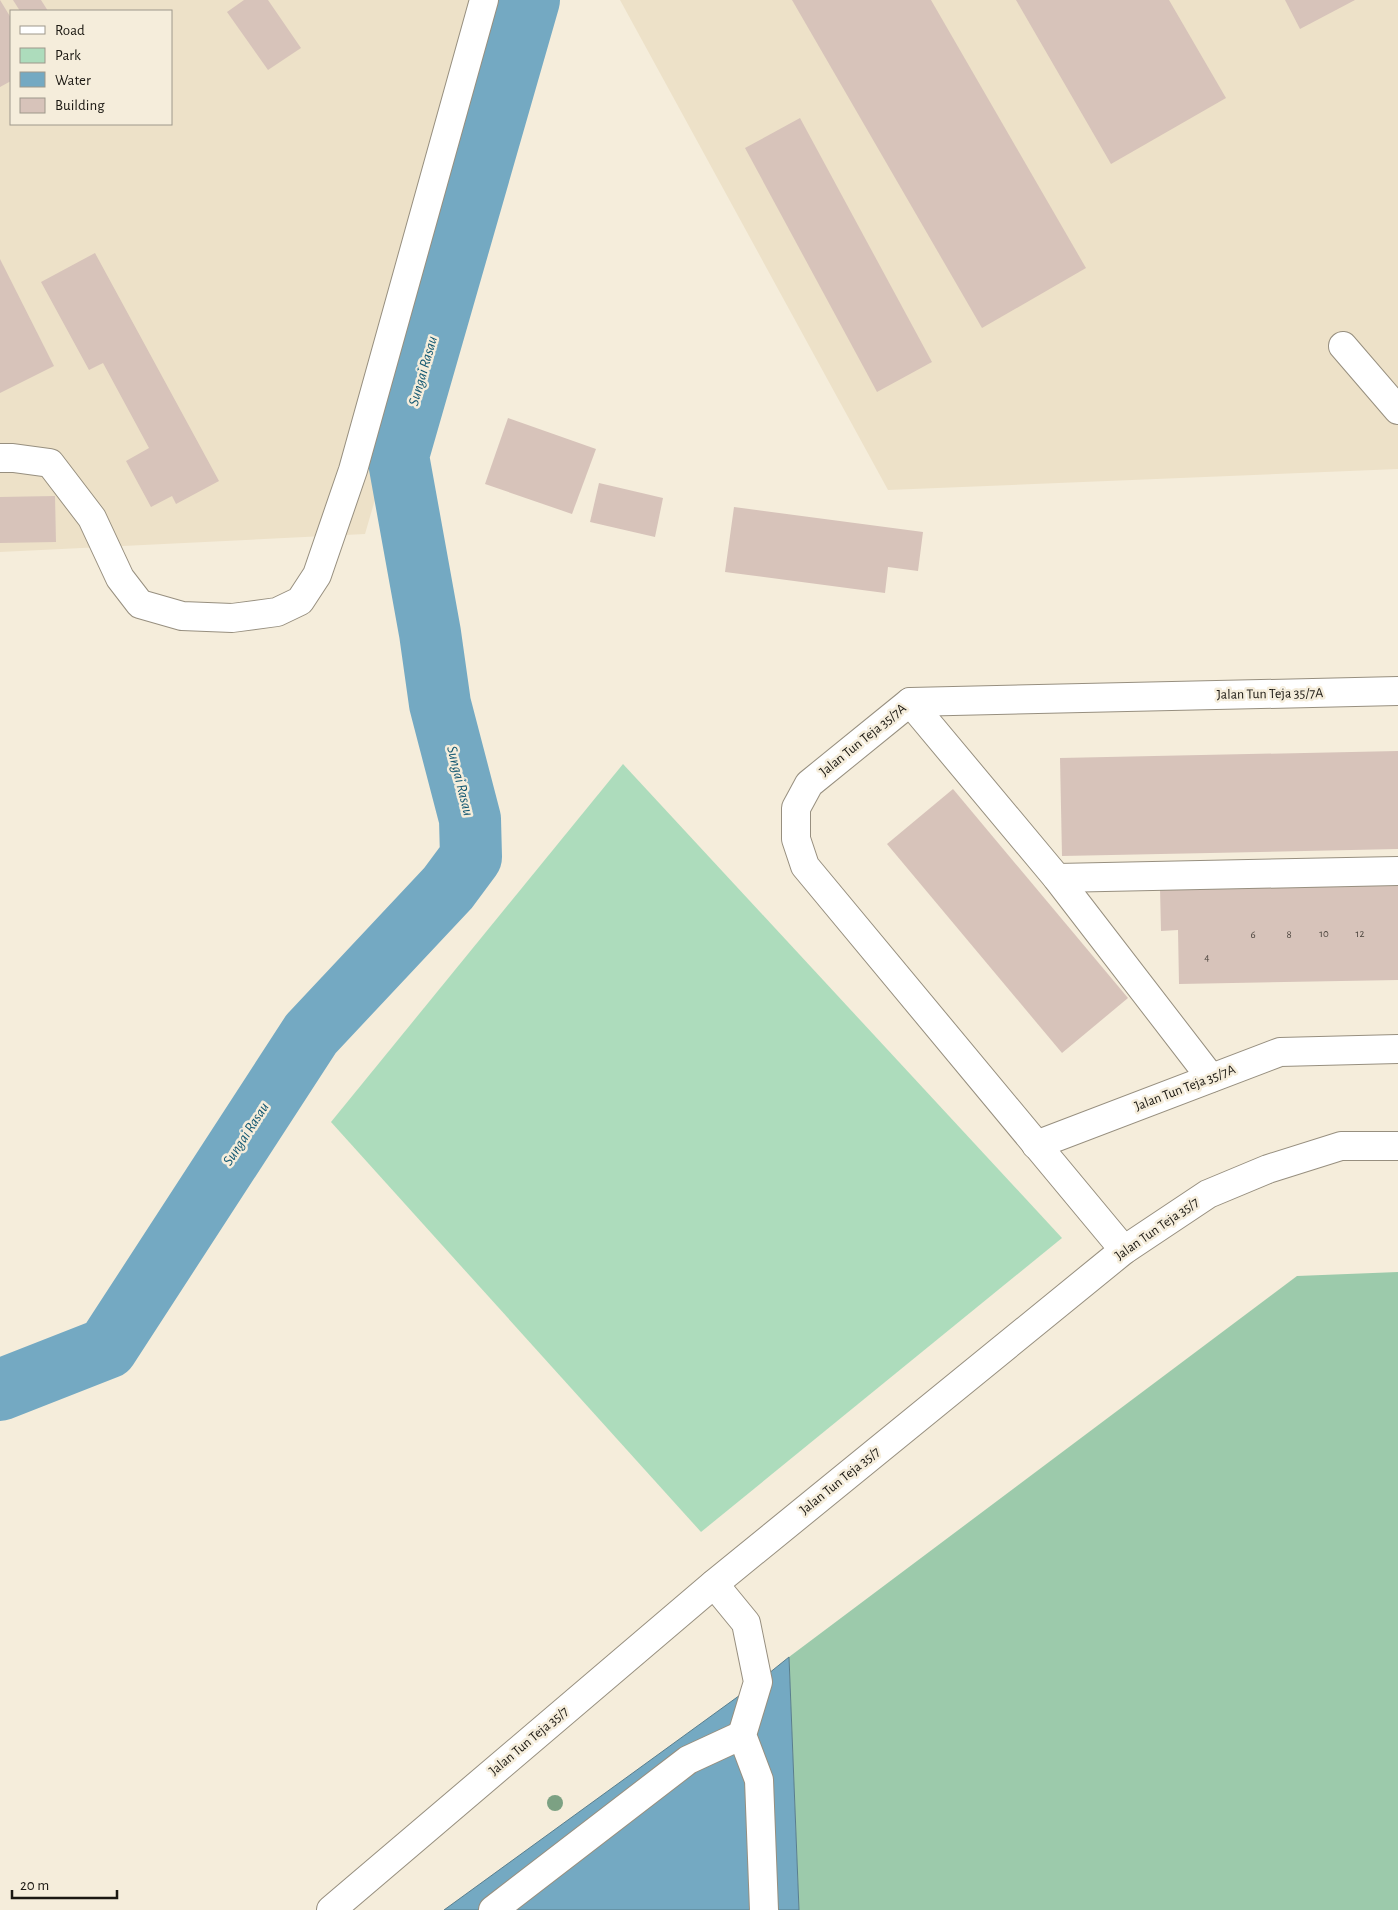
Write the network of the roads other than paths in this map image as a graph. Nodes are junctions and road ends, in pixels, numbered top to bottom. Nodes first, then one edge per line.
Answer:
1 (484, 0) edge
2 (1343, 346) dead end
3 (1398, 410) edge
4 (0, 458) edge
5 (1398, 691) edge
6 (910, 702) junction
7 (1398, 871) edge
8 (1057, 878) junction
9 (1398, 1049) edge
10 (1211, 1078) junction
11 (1036, 1145) junction
12 (1398, 1146) edge
13 (1124, 1250) junction
14 (714, 1584) junction
15 (742, 1736) junction
16 (331, 1910) edge
17 (493, 1910) edge
18 (764, 1910) edge

1 - 4 street
2 - 3 street
5 - 6 street, Jalan Tun Teja 35/7A
6 - 8 street
6 - 11 street, Jalan Tun Teja 35/7A
7 - 8 street
8 - 10 street
9 - 10 street, Jalan Tun Teja 35/7A
10 - 11 street, Jalan Tun Teja 35/7A
11 - 13 street, Jalan Tun Teja 35/7A
12 - 13 street, Jalan Tun Teja 35/7
13 - 14 street, Jalan Tun Teja 35/7
14 - 15 street
14 - 16 street, Jalan Tun Teja 35/7
15 - 17 street
15 - 18 street

